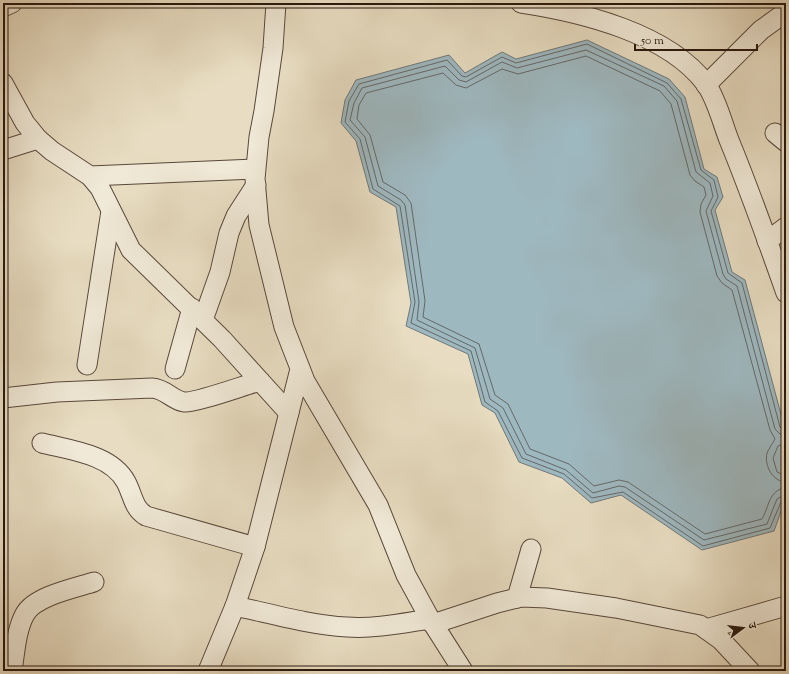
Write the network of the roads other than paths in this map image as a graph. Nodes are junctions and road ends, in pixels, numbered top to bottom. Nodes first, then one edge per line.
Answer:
1 (12, 3) edge
2 (276, 3) edge
3 (521, 3) edge
4 (3, 7) edge
5 (786, 12) edge
6 (3, 83) edge
7 (706, 85) junction
8 (38, 139) junction
9 (3, 150) edge
10 (90, 176) junction
11 (255, 177) junction
12 (111, 210) junction
13 (786, 227) edge
14 (767, 241) junction
15 (786, 293) edge
16 (198, 314) junction
17 (87, 365) dead end
18 (175, 369) dead end
19 (300, 369) junction
20 (260, 381) junction
21 (3, 398) edge
22 (289, 413) junction
23 (42, 443) dead end
24 (254, 547) junction
25 (532, 549) dead end
26 (94, 582) dead end
27 (517, 598) junction
28 (235, 606) junction
29 (786, 606) edge
30 (432, 622) junction
31 (706, 629) junction
32 (12, 671) edge
33 (208, 671) edge
34 (463, 671) edge
35 (750, 671) edge

1 - 4 street
2 - 11 street
3 - 7 street
5 - 7 street
6 - 8 street
7 - 14 street
8 - 9 street
8 - 10 street
10 - 11 street
10 - 12 street
11 - 16 street
11 - 19 street
12 - 16 street
12 - 17 street
13 - 14 street
14 - 15 street
16 - 18 street
16 - 20 street
19 - 22 street
19 - 30 street
20 - 21 street
20 - 22 street
22 - 24 street
23 - 24 street
24 - 28 street
25 - 27 street
26 - 32 street
27 - 30 street
27 - 31 street
28 - 30 street
28 - 33 street
29 - 31 street
30 - 34 street
31 - 35 street

